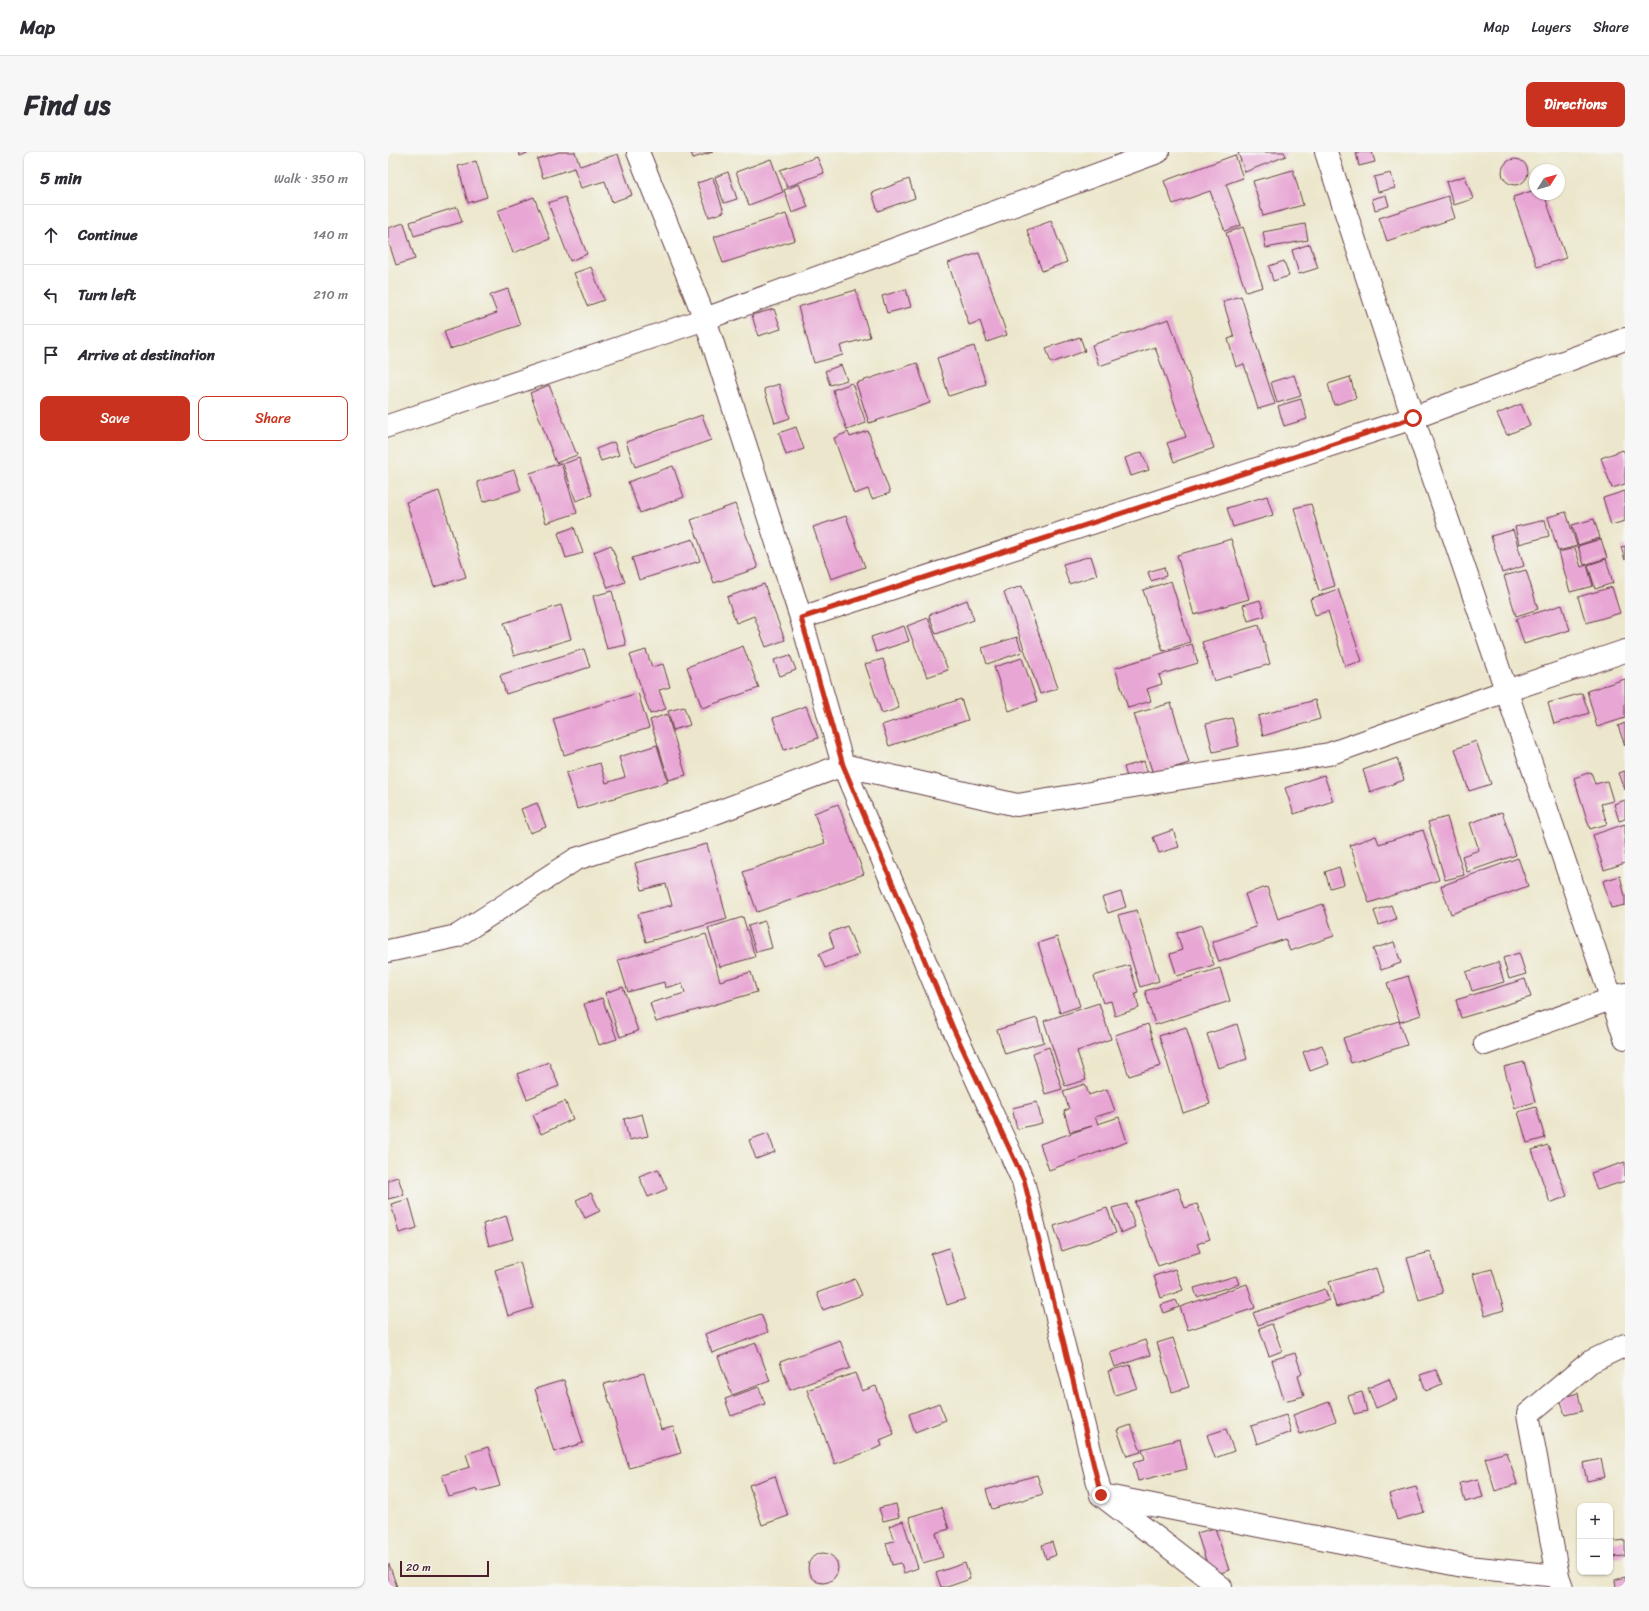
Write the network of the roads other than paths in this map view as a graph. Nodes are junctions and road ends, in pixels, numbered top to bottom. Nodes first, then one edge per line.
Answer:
1 (638, 152) edge
2 (1158, 152) edge
3 (1326, 152) edge
4 (705, 319) junction
5 (1625, 339) edge
6 (1413, 418) junction
7 (388, 426) edge
8 (801, 618) junction
9 (1625, 651) edge
10 (1506, 691) junction
11 (843, 765) junction
12 (388, 951) edge
13 (1618, 996) edge
14 (1625, 1038) edge
15 (1485, 1044) dead end
16 (1625, 1345) edge
17 (1101, 1495) junction
18 (1560, 1582) edge
19 (1221, 1587) edge

1 - 4 street
2 - 4 street
3 - 6 street
4 - 7 street
4 - 8 street
5 - 6 street
6 - 8 street
6 - 10 street
8 - 11 street
9 - 10 street
10 - 11 street
10 - 13 street
11 - 12 street
11 - 17 street
13 - 14 street
13 - 15 street
16 - 18 street
17 - 18 street
17 - 19 street

